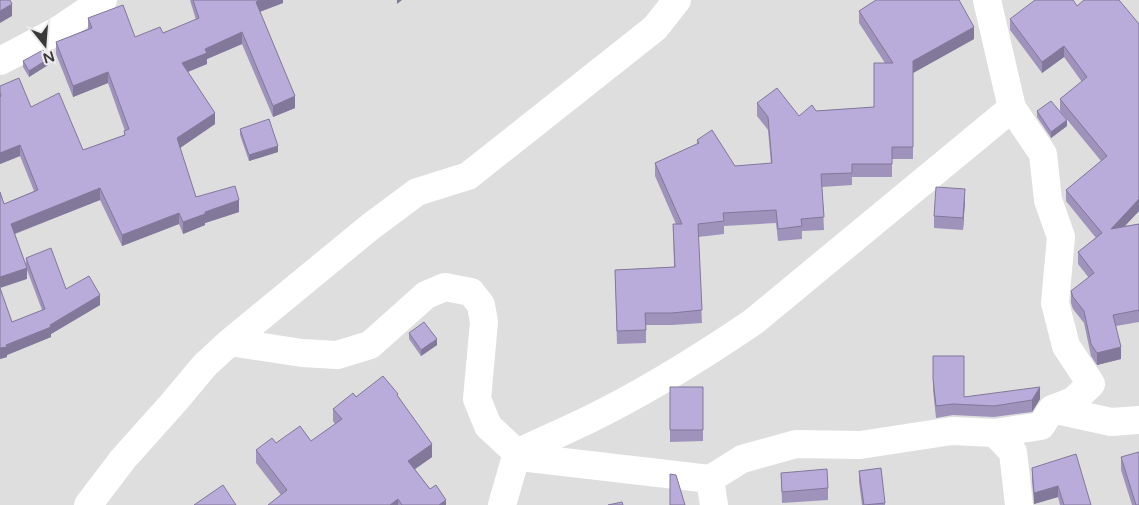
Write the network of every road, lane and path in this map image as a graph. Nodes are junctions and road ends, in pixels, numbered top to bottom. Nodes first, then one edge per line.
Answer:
1 (103, 0) edge
2 (677, 0) edge
3 (987, 0) edge
4 (0, 61) edge
5 (1012, 108) junction
6 (230, 342) junction
7 (1052, 409) junction
8 (1139, 420) edge
9 (995, 433) junction
10 (517, 453) junction
11 (712, 492) edge
12 (88, 505) edge
13 (502, 505) edge
14 (1018, 505) edge

1 - 4 street
2 - 6 street
3 - 5 street
5 - 7 street
5 - 10 street
6 - 10 street
6 - 12 street
7 - 8 street
7 - 9 street
9 - 11 street
9 - 14 street
10 - 11 street
10 - 13 street

